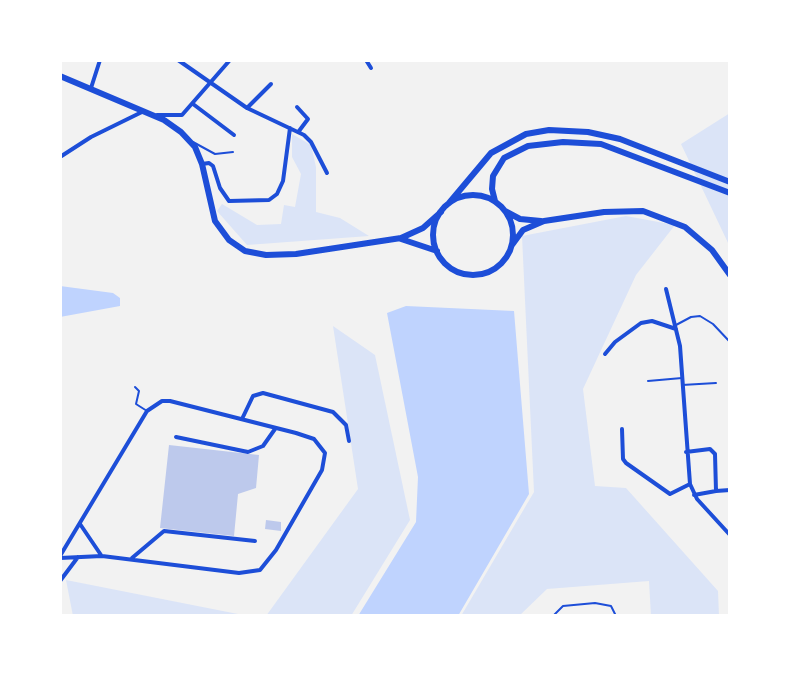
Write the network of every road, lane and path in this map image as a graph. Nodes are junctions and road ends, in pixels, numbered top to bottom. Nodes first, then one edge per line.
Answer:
1 (100, 60) edge
2 (178, 60) edge
3 (230, 60) edge
4 (366, 60) edge
5 (370, 68) dead end
6 (60, 76) edge
7 (209, 84) junction
8 (271, 84) dead end
9 (91, 88) junction
10 (193, 104) junction
11 (297, 107) dead end
12 (247, 108) junction
13 (144, 111) junction
14 (153, 115) junction
15 (290, 128) junction
16 (299, 131) junction
17 (234, 135) dead end
18 (191, 142) junction
19 (233, 152) dead end
20 (60, 157) edge
21 (202, 164) junction
22 (327, 173) dead end
23 (730, 182) edge
24 (730, 193) edge
25 (495, 201) junction
26 (449, 203) junction
27 (505, 210) junction
28 (441, 212) junction
29 (544, 221) junction
30 (401, 238) junction
31 (512, 245) junction
32 (436, 251) junction
33 (730, 275) edge
34 (666, 289) dead end
35 (676, 327) junction
36 (730, 342) edge
37 (605, 354) dead end
38 (682, 378) junction
39 (648, 381) dead end
40 (716, 383) dead end
41 (682, 384) junction
42 (135, 387) dead end
43 (147, 411) junction
44 (242, 419) junction
45 (275, 428) junction
46 (622, 429) dead end
47 (176, 437) dead end
48 (349, 441) dead end
49 (686, 452) junction
50 (690, 484) junction
51 (730, 489) edge
52 (716, 491) junction
53 (694, 495) junction
54 (80, 524) junction
55 (730, 535) edge
56 (255, 541) dead end
57 (79, 556) junction
58 (102, 556) junction
59 (60, 557) edge
60 (132, 559) junction
61 (60, 581) edge
62 (553, 616) edge
63 (616, 616) edge

1 - 9 street
2 - 7 street
3 - 7 street
4 - 5 street
6 - 9 main road
7 - 10 street
7 - 12 street
8 - 12 street
9 - 13 main road
10 - 14 street
10 - 17 street
11 - 16 street
12 - 15 street
13 - 14 main road
13 - 20 street
14 - 18 main road
15 - 16 street
15 - 21 street
16 - 22 street
18 - 19 lane
18 - 21 main road
21 - 30 main road
23 - 26 main road
24 - 25 main road
25 - 26 main road
25 - 27 main road
26 - 28 main road
27 - 29 main road
27 - 31 main road
28 - 30 main road
28 - 32 main road
29 - 31 main road
29 - 33 main road
30 - 32 main road
31 - 32 main road
34 - 35 street
35 - 36 lane
35 - 37 street
35 - 38 street
38 - 39 lane
38 - 41 street
40 - 41 lane
41 - 49 street
42 - 43 lane
43 - 44 street
43 - 54 street
44 - 45 street
44 - 48 street
45 - 47 street
45 - 60 street
46 - 50 street
49 - 50 street
49 - 52 street
50 - 53 street
51 - 52 street
52 - 53 street
53 - 55 street
54 - 58 street
54 - 59 street
56 - 60 street
57 - 58 street
57 - 59 street
57 - 61 street
58 - 60 street
62 - 63 lane

